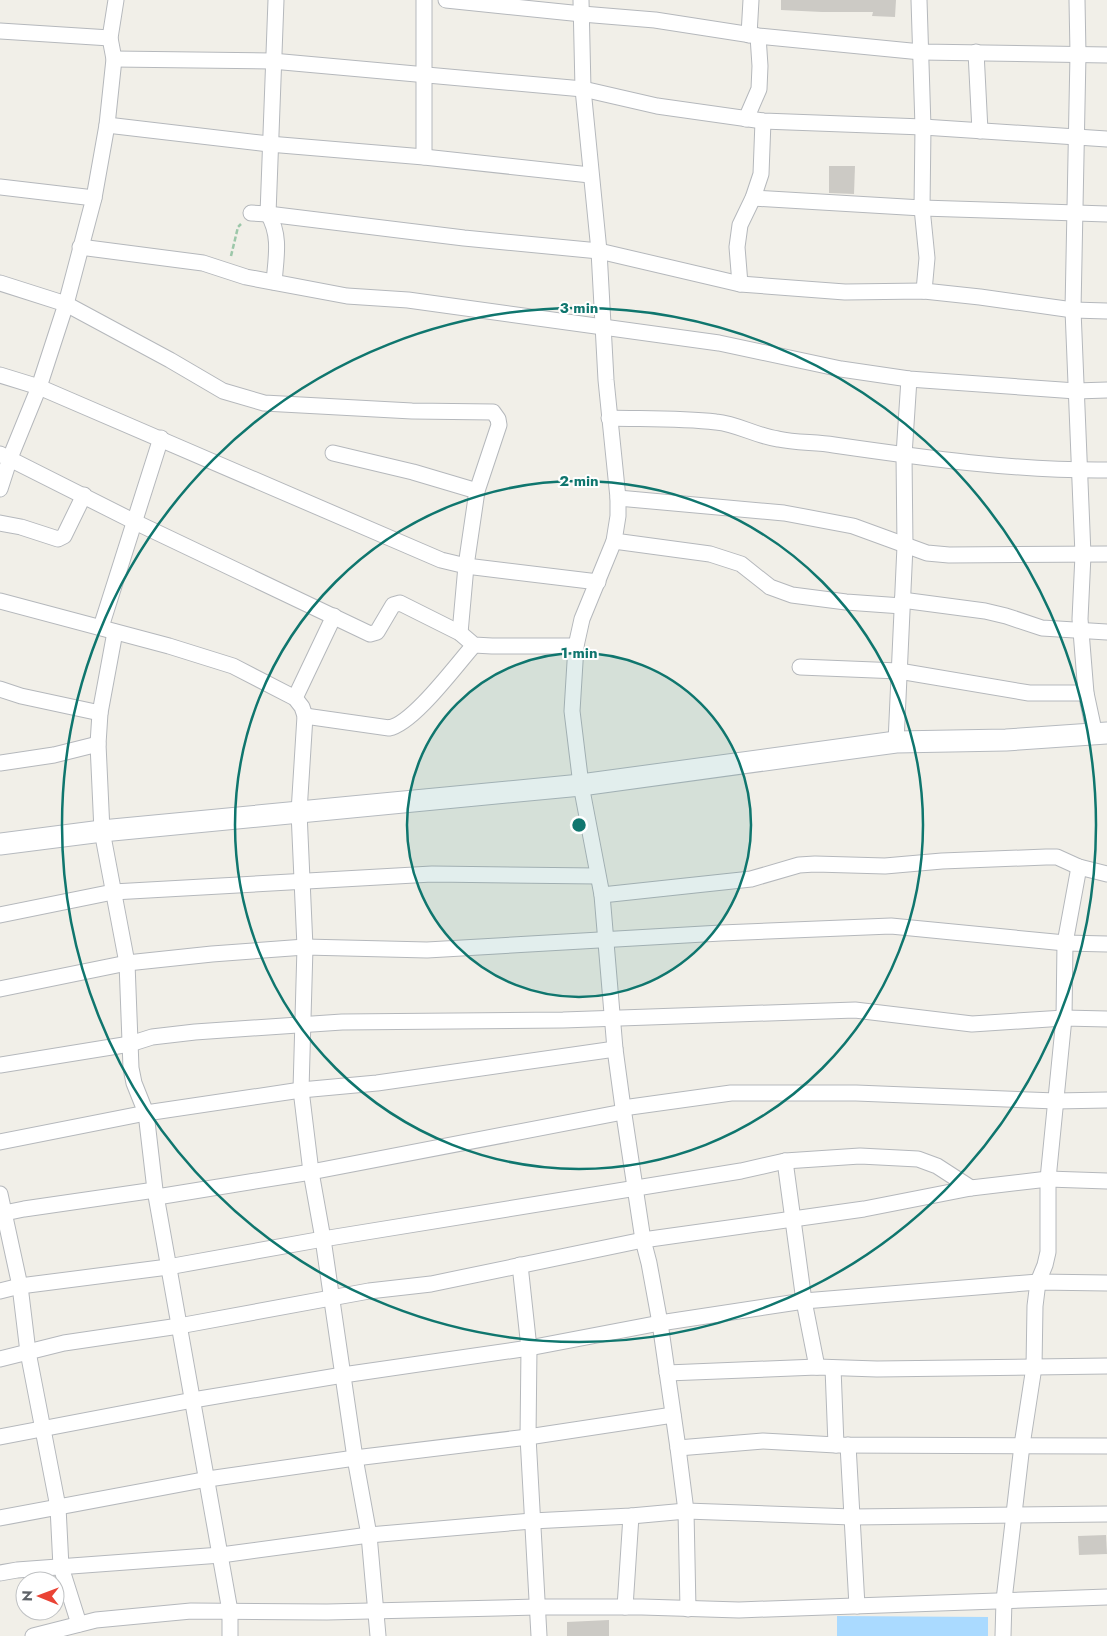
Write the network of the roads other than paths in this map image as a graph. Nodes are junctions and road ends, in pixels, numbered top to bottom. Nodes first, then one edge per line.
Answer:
1 (116, 0) edge
2 (276, 0) edge
3 (424, 0) edge
4 (446, 0) edge
5 (751, 0) edge
6 (920, 0) edge
7 (1077, 0) edge
8 (581, 7) edge
9 (0, 31) edge
10 (754, 36) junction
11 (110, 38) junction
12 (921, 52) junction
13 (976, 52) junction
14 (1078, 54) junction
15 (1107, 55) edge
16 (114, 59) junction
17 (272, 61) junction
18 (424, 76) junction
19 (583, 90) junction
20 (746, 119) junction
21 (763, 121) junction
22 (107, 125) junction
23 (923, 127) junction
24 (980, 131) junction
25 (1077, 137) junction
26 (1107, 139) edge
27 (269, 144) junction
28 (424, 157) junction
29 (590, 175) junction
30 (0, 187) edge
31 (95, 190) junction
32 (754, 198) junction
33 (922, 208) junction
34 (1075, 212) junction
35 (251, 214) dead end
36 (268, 214) junction
37 (1107, 214) edge
38 (80, 247) junction
39 (598, 251) junction
40 (274, 282) junction
41 (0, 283) edge
42 (740, 284) junction
43 (924, 291) junction
44 (66, 304) junction
45 (1073, 310) junction
46 (1107, 311) edge
47 (602, 327) junction
48 (0, 375) edge
49 (909, 379) junction
50 (39, 386) junction
51 (1107, 390) edge
52 (1076, 391) junction
53 (609, 418) junction
54 (161, 438) junction
55 (333, 453) dead end
56 (904, 455) junction
57 (5, 456) edge
58 (1080, 470) junction
59 (1107, 470) edge
60 (0, 489) edge
61 (477, 491) junction
62 (84, 495) junction
63 (618, 498) junction
64 (136, 522) junction
65 (0, 523) edge
66 (614, 541) junction
67 (905, 546) junction
68 (1107, 554) edge
69 (1083, 555) junction
70 (466, 566) junction
71 (598, 582) junction
72 (0, 600) edge
73 (902, 603) junction
74 (334, 616) junction
75 (108, 630) junction
76 (1081, 632) junction
77 (1107, 632) edge
78 (460, 633) junction
79 (474, 645) junction
80 (576, 646) junction
81 (800, 667) dead end
82 (899, 671) junction
83 (0, 689) edge
84 (1086, 693) junction
85 (295, 698) junction
86 (100, 714) junction
87 (305, 716) junction
88 (1101, 734) edge
89 (896, 742) junction
90 (98, 744) junction
91 (0, 763) edge
92 (581, 785) junction
93 (299, 812) junction
94 (102, 831) junction
95 (0, 844) edge
96 (1079, 867) junction
97 (1107, 874) edge
98 (597, 876) junction
99 (302, 880) junction
100 (113, 892) junction
101 (602, 895) junction
102 (0, 915) edge
103 (605, 940) junction
104 (1065, 943) junction
105 (1107, 944) edge
106 (305, 947) junction
107 (127, 963) junction
108 (0, 989) edge
109 (613, 1018) junction
110 (1064, 1018) junction
111 (1107, 1020) edge
112 (302, 1024) junction
113 (130, 1044) junction
114 (615, 1049) junction
115 (0, 1065) edge
116 (301, 1090) junction
117 (1056, 1100) junction
118 (1107, 1100) edge
119 (623, 1110) junction
120 (146, 1113) junction
121 (0, 1142) edge
122 (785, 1161) junction
123 (310, 1172) junction
124 (1048, 1179) junction
125 (1107, 1181) edge
126 (636, 1188) junction
127 (972, 1188) junction
128 (156, 1193) junction
129 (0, 1194) edge
130 (2, 1214) edge
131 (794, 1219) junction
132 (323, 1239) junction
133 (643, 1240) junction
134 (520, 1265) junction
135 (168, 1267) junction
136 (1038, 1282) junction
137 (1107, 1283) edge
138 (20, 1286) junction
139 (0, 1291) edge
140 (331, 1298) junction
141 (804, 1301) junction
142 (660, 1323) junction
143 (178, 1326) junction
144 (529, 1348) junction
145 (28, 1352) junction
146 (0, 1359) edge
147 (1107, 1366) edge
148 (817, 1367) junction
149 (1034, 1367) junction
150 (833, 1368) junction
151 (666, 1373) junction
152 (343, 1375) junction
153 (193, 1400) junction
154 (673, 1415) junction
155 (42, 1428) junction
156 (0, 1437) edge
157 (528, 1437) junction
158 (842, 1445) junction
159 (1022, 1445) junction
160 (1107, 1446) edge
161 (678, 1448) junction
162 (355, 1458) junction
163 (208, 1480) junction
164 (58, 1507) junction
165 (686, 1511) junction
166 (1107, 1514) edge
167 (631, 1516) junction
168 (1015, 1516) junction
169 (852, 1517) junction
170 (0, 1518) edge
171 (532, 1521) junction
172 (369, 1535) junction
173 (221, 1555) junction
174 (61, 1567) junction
175 (0, 1573) edge
176 (1107, 1597) edge
177 (1004, 1600) junction
178 (857, 1606) junction
179 (537, 1607) junction
180 (625, 1607) junction
181 (688, 1609) junction
182 (376, 1610) junction
183 (230, 1612) junction
184 (79, 1624) junction
185 (33, 1636) edge
186 (230, 1636) edge
187 (378, 1636) edge
188 (539, 1636) edge
189 (1003, 1636) edge

1 - 11 street
2 - 17 street
3 - 18 street
4 - 8 street
5 - 10 street
6 - 12 street
7 - 14 street
8 - 10 street
8 - 19 street
9 - 11 street
10 - 12 street
10 - 20 street
11 - 16 street
12 - 13 street
12 - 23 street
13 - 14 street
13 - 24 street
14 - 15 street
14 - 25 street
16 - 17 street
16 - 22 street
17 - 18 street
17 - 27 street
18 - 19 street
18 - 28 street
19 - 20 street
19 - 29 street
20 - 21 street
21 - 23 street
21 - 32 street
22 - 27 street
22 - 31 street
23 - 24 street
23 - 33 street
24 - 25 street
25 - 26 street
25 - 34 street
27 - 28 street
27 - 36 street
28 - 29 street
29 - 39 street
30 - 31 street
31 - 38 street
32 - 33 street
32 - 42 street
33 - 34 street
33 - 43 street
34 - 37 street
34 - 45 street
35 - 36 street
36 - 39 street
36 - 40 street
38 - 40 street
38 - 44 street
39 - 42 street
39 - 47 street
40 - 47 street
41 - 44 street
42 - 43 street
43 - 45 street
44 - 50 street
44 - 61 street
45 - 46 street
45 - 52 street
47 - 49 street
47 - 53 street
48 - 50 street
49 - 52 street
49 - 56 street
50 - 54 street
50 - 57 street
51 - 52 street
52 - 58 street
53 - 56 street
53 - 63 street
54 - 64 street
54 - 70 street
55 - 61 street
56 - 58 street
56 - 67 street
57 - 60 street
57 - 62 street
58 - 59 street
58 - 69 street
61 - 70 street
62 - 64 street
62 - 65 street
63 - 66 street
63 - 67 street
64 - 74 street
64 - 75 street
66 - 71 street
66 - 73 street
67 - 69 street
67 - 73 street
68 - 69 street
69 - 76 street
70 - 71 street
70 - 78 street
71 - 80 street
72 - 75 street
73 - 76 street
73 - 82 street
74 - 78 street
74 - 85 street
75 - 85 street
75 - 86 street
76 - 77 street
76 - 84 street
78 - 79 street
79 - 80 street
79 - 87 street
80 - 92 street
81 - 82 street
82 - 84 street
82 - 89 street
83 - 86 street
84 - 88 street
85 - 87 street
86 - 90 street
87 - 93 street
88 - 89 street
89 - 92 street
90 - 91 street
90 - 94 street
92 - 93 street
92 - 98 street
93 - 94 street
93 - 99 street
94 - 95 street
94 - 100 street
96 - 97 street
96 - 101 street
96 - 104 street
98 - 99 street
98 - 101 street
99 - 100 street
99 - 106 street
100 - 102 street
100 - 107 street
101 - 103 street
103 - 104 street
103 - 106 street
103 - 109 street
104 - 105 street
104 - 110 street
106 - 107 street
106 - 112 street
107 - 108 street
107 - 113 street
109 - 110 street
109 - 112 street
109 - 114 street
110 - 111 street
110 - 117 street
112 - 113 street
112 - 116 street
113 - 115 street
113 - 120 street
114 - 116 street
114 - 119 street
116 - 120 street
116 - 123 street
117 - 118 street
117 - 119 street
117 - 124 street
119 - 123 street
119 - 126 street
120 - 121 street
120 - 128 street
122 - 126 street
122 - 127 street
122 - 131 street
123 - 128 street
123 - 132 street
124 - 125 street
124 - 127 street
124 - 136 street
126 - 132 street
126 - 133 street
127 - 131 street
128 - 130 street
128 - 135 street
129 - 130 street
130 - 138 street
131 - 133 street
131 - 141 street
132 - 135 street
132 - 140 street
133 - 134 street
133 - 142 street
134 - 140 street
134 - 144 street
135 - 138 street
135 - 143 street
136 - 137 street
136 - 141 street
136 - 149 street
138 - 139 street
138 - 145 street
140 - 143 street
140 - 152 street
141 - 142 street
141 - 148 street
142 - 144 street
142 - 151 street
143 - 145 street
143 - 153 street
144 - 152 street
144 - 157 street
145 - 146 street
145 - 155 street
147 - 149 street
148 - 150 street
148 - 151 street
149 - 150 street
149 - 159 street
150 - 158 street
151 - 154 street
152 - 153 street
152 - 162 street
153 - 155 street
153 - 163 street
154 - 157 street
154 - 161 street
155 - 156 street
155 - 164 street
157 - 162 street
157 - 171 street
158 - 159 street
158 - 161 street
158 - 169 street
159 - 160 street
159 - 168 street
161 - 165 street
162 - 163 street
162 - 172 street
163 - 164 street
163 - 173 street
164 - 170 street
164 - 174 street
165 - 167 street
165 - 169 street
165 - 181 street
166 - 168 street
167 - 171 street
167 - 180 street
168 - 169 street
168 - 177 street
169 - 178 street
171 - 172 street
171 - 179 street
172 - 173 street
172 - 182 street
173 - 174 street
173 - 183 street
174 - 175 street
174 - 184 street
176 - 177 street
177 - 178 street
177 - 189 street
178 - 181 street
179 - 180 street
179 - 182 street
179 - 188 street
180 - 181 street
182 - 183 street
182 - 187 street
183 - 184 street
183 - 186 street
184 - 185 street

